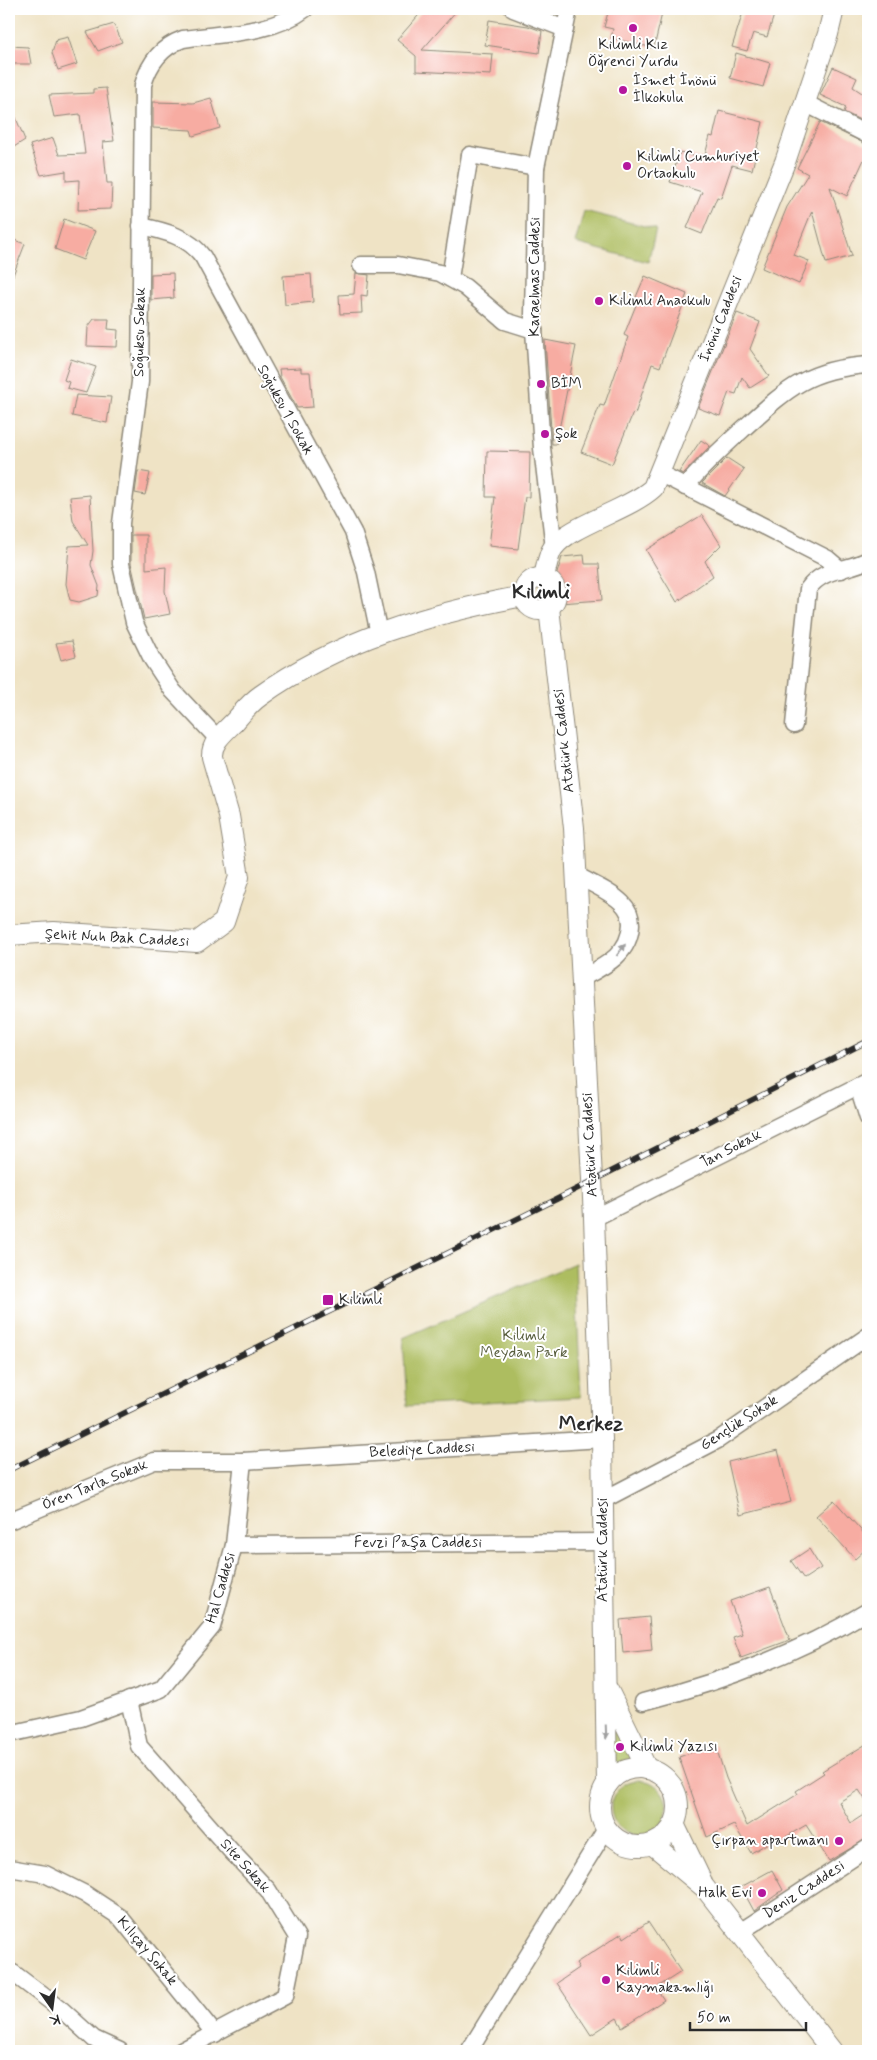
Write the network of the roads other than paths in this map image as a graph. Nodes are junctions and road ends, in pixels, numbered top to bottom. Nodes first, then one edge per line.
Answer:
1 (305, 9) edge
2 (513, 9) edge
3 (569, 9) edge
4 (834, 9) edge
5 (565, 29) junction
6 (805, 103) junction
7 (868, 135) edge
8 (536, 167) junction
9 (141, 226) junction
10 (361, 265) dead end
11 (450, 278) junction
12 (534, 330) junction
13 (868, 365) edge
14 (659, 473) junction
15 (685, 487) junction
16 (554, 548) junction
17 (868, 560) edge
18 (841, 570) junction
19 (544, 577) junction
20 (524, 596) junction
21 (549, 608) junction
22 (379, 634) junction
23 (794, 724) dead end
24 (218, 739) junction
25 (576, 875) junction
26 (9, 935) edge
27 (582, 978) junction
28 (863, 1083) edge
29 (868, 1118) edge
30 (594, 1218) junction
31 (868, 1336) edge
32 (602, 1439) junction
33 (243, 1461) junction
34 (603, 1500) junction
35 (9, 1521) edge
36 (602, 1542) junction
37 (234, 1545) junction
38 (868, 1611) edge
39 (605, 1684) junction
40 (129, 1700) junction
41 (643, 1702) dead end
42 (9, 1734) edge
43 (647, 1769) junction
44 (607, 1784) junction
45 (674, 1824) junction
46 (606, 1829) junction
47 (652, 1844) junction
48 (868, 1848) edge
49 (9, 1868) edge
50 (705, 1888) junction
51 (740, 1932) junction
52 (9, 1974) edge
53 (215, 2034) junction
54 (120, 2051) edge
55 (181, 2051) edge
56 (469, 2051) edge
57 (832, 2051) edge

1 - 9 street, Soğuksu Sokak
2 - 5 street
3 - 5 street, Karaelmas Caddesi
4 - 6 main road, İnönü Caddesi
5 - 8 street, Karaelmas Caddesi
6 - 7 street
6 - 14 main road, İnönü Caddesi
8 - 11 street
8 - 12 street, Karaelmas Caddesi
9 - 22 street, Soğuksu 1 Sokak
9 - 24 street, Soğuksu Sokak
10 - 11 street
11 - 12 street
12 - 16 street, Karaelmas Caddesi
13 - 15 street
14 - 15 street
14 - 16 main road, İnönü Caddesi
15 - 18 street
16 - 19 main road
17 - 18 street
18 - 23 street
19 - 20 main road
19 - 21 main road
20 - 21 main road
20 - 22 main road
21 - 25 main road, Atatürk Caddesi
22 - 24 main road
24 - 26 main road, Şehit Nuh Bak Caddesi
25 - 27 main road, Atatürk Caddesi
27 -> 25 street
27 - 30 main road, Atatürk Caddesi
28 - 29 street
28 - 30 street, Tan Sokak
30 - 32 main road, Atatürk Caddesi
31 - 34 street, Gençlik Sokak
32 - 33 street, Belediye Caddesi
32 - 34 main road, Atatürk Caddesi
33 - 35 street, Ören Tarla Sokak
33 - 37 street, Hal Caddesi
34 - 36 main road, Atatürk Caddesi
36 - 37 street, Fevzi Paşa Caddesi
36 - 39 main road, Atatürk Caddesi
37 - 40 street, Hal Caddesi
38 - 41 street
39 - 43 main road, Atatürk Caddesi
39 -> 44 main road, Atatürk Caddesi
40 - 42 street, Hal Caddesi
40 - 53 street, Site Sokak
43 - 44 main road
43 - 45 main road
44 - 46 main road
45 - 47 main road
45 - 50 main road
46 - 47 main road
46 - 56 street
47 - 50 main road
48 - 51 street, Deniz Caddesi
49 - 53 street, Kılıçay Sokak
50 - 51 main road
51 - 57 main road
52 - 54 street
53 - 55 street, Site Sokak

